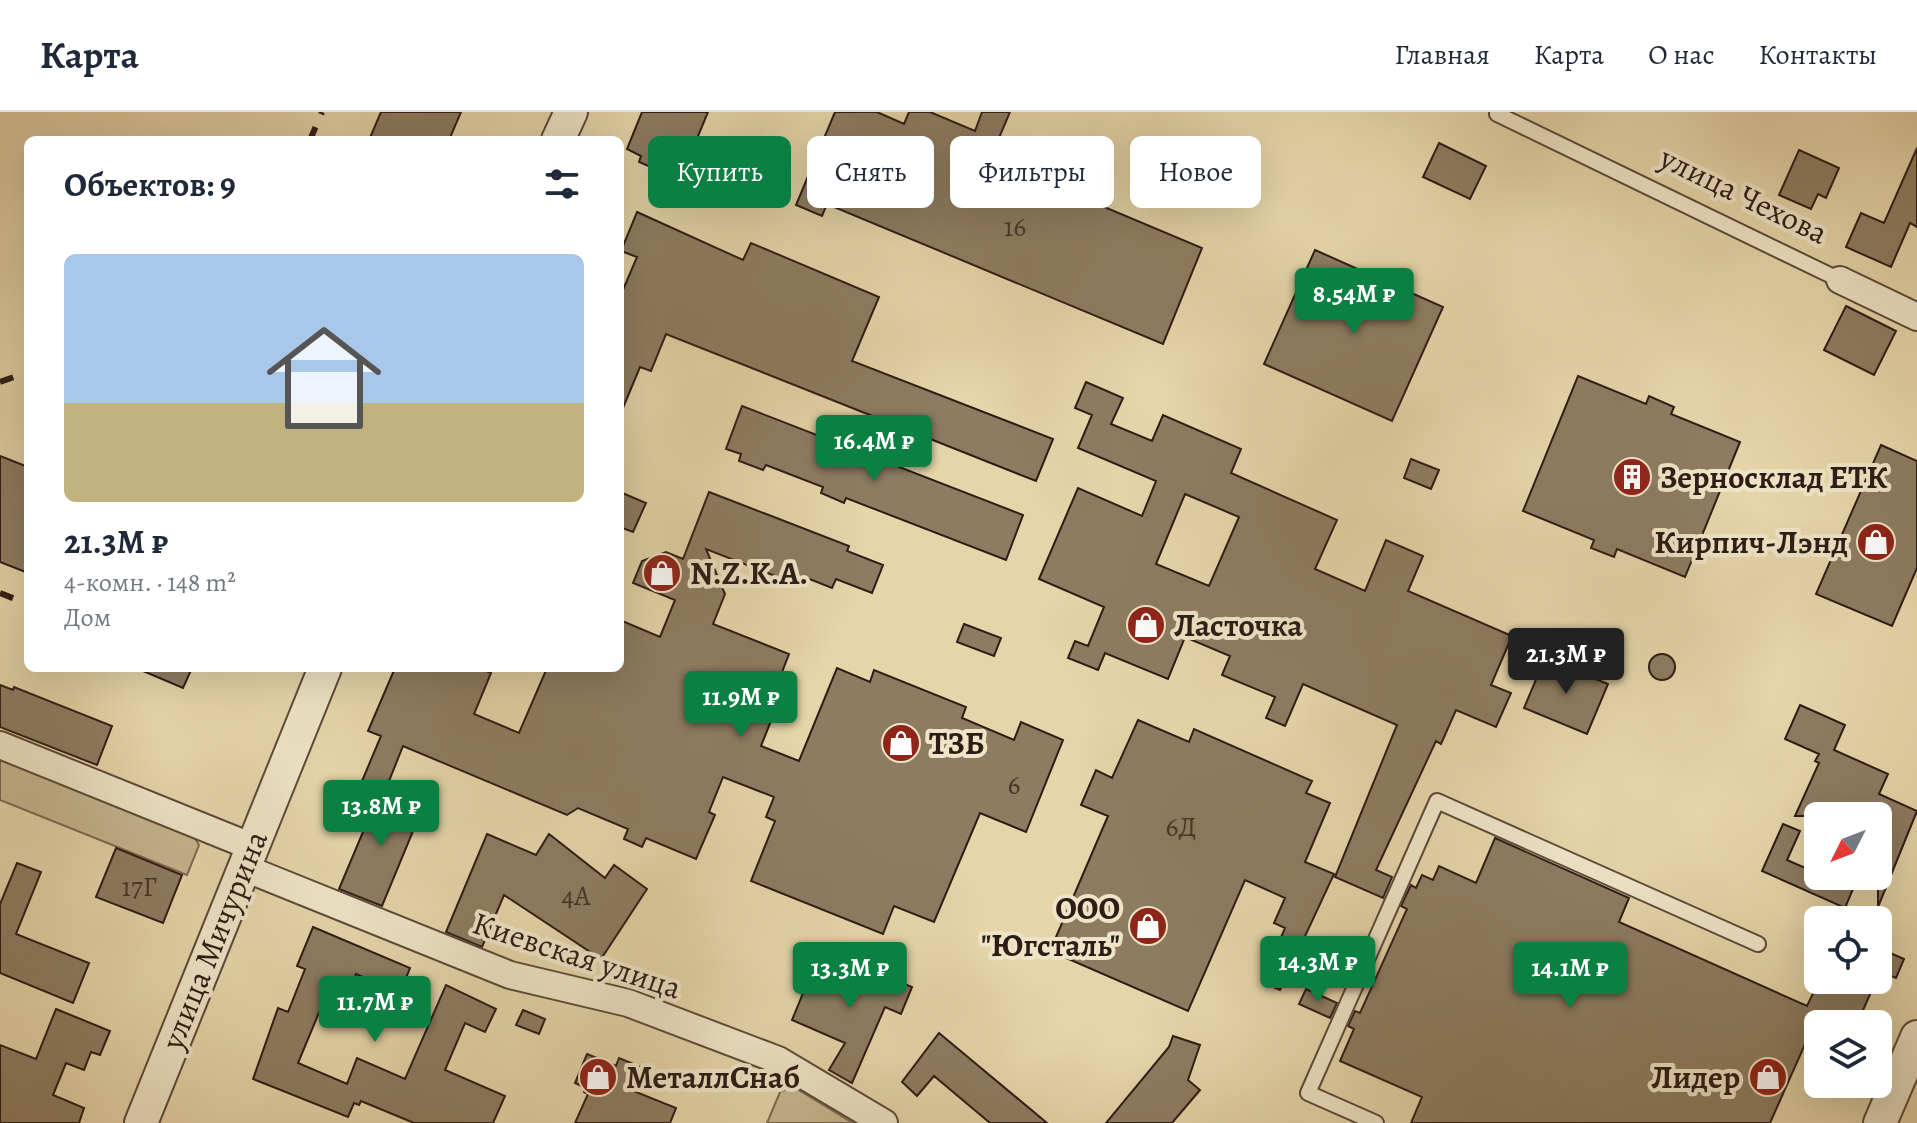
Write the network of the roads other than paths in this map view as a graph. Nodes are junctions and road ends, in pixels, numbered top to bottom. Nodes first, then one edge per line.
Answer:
1 (571, 112) edge
2 (1497, 114) edge
3 (560, 136) edge
4 (1840, 280) joint
5 (1917, 317) edge
6 (323, 672) edge
7 (0, 745) edge
8 (246, 857) junction
9 (1758, 944) dead end
10 (1917, 1037) edge
11 (141, 1123) edge
12 (884, 1123) edge
13 (1376, 1123) edge
14 (1880, 1123) edge

1 - 3 street
2 - 4 lane, улица Чехова
4 - 5 street, улица Чехова
6 - 8 street, улица Мичурина
7 - 8 street, Киевская улица
8 - 11 street, улица Мичурина
8 - 12 street, Киевская улица
9 - 13 lane
10 - 14 street

